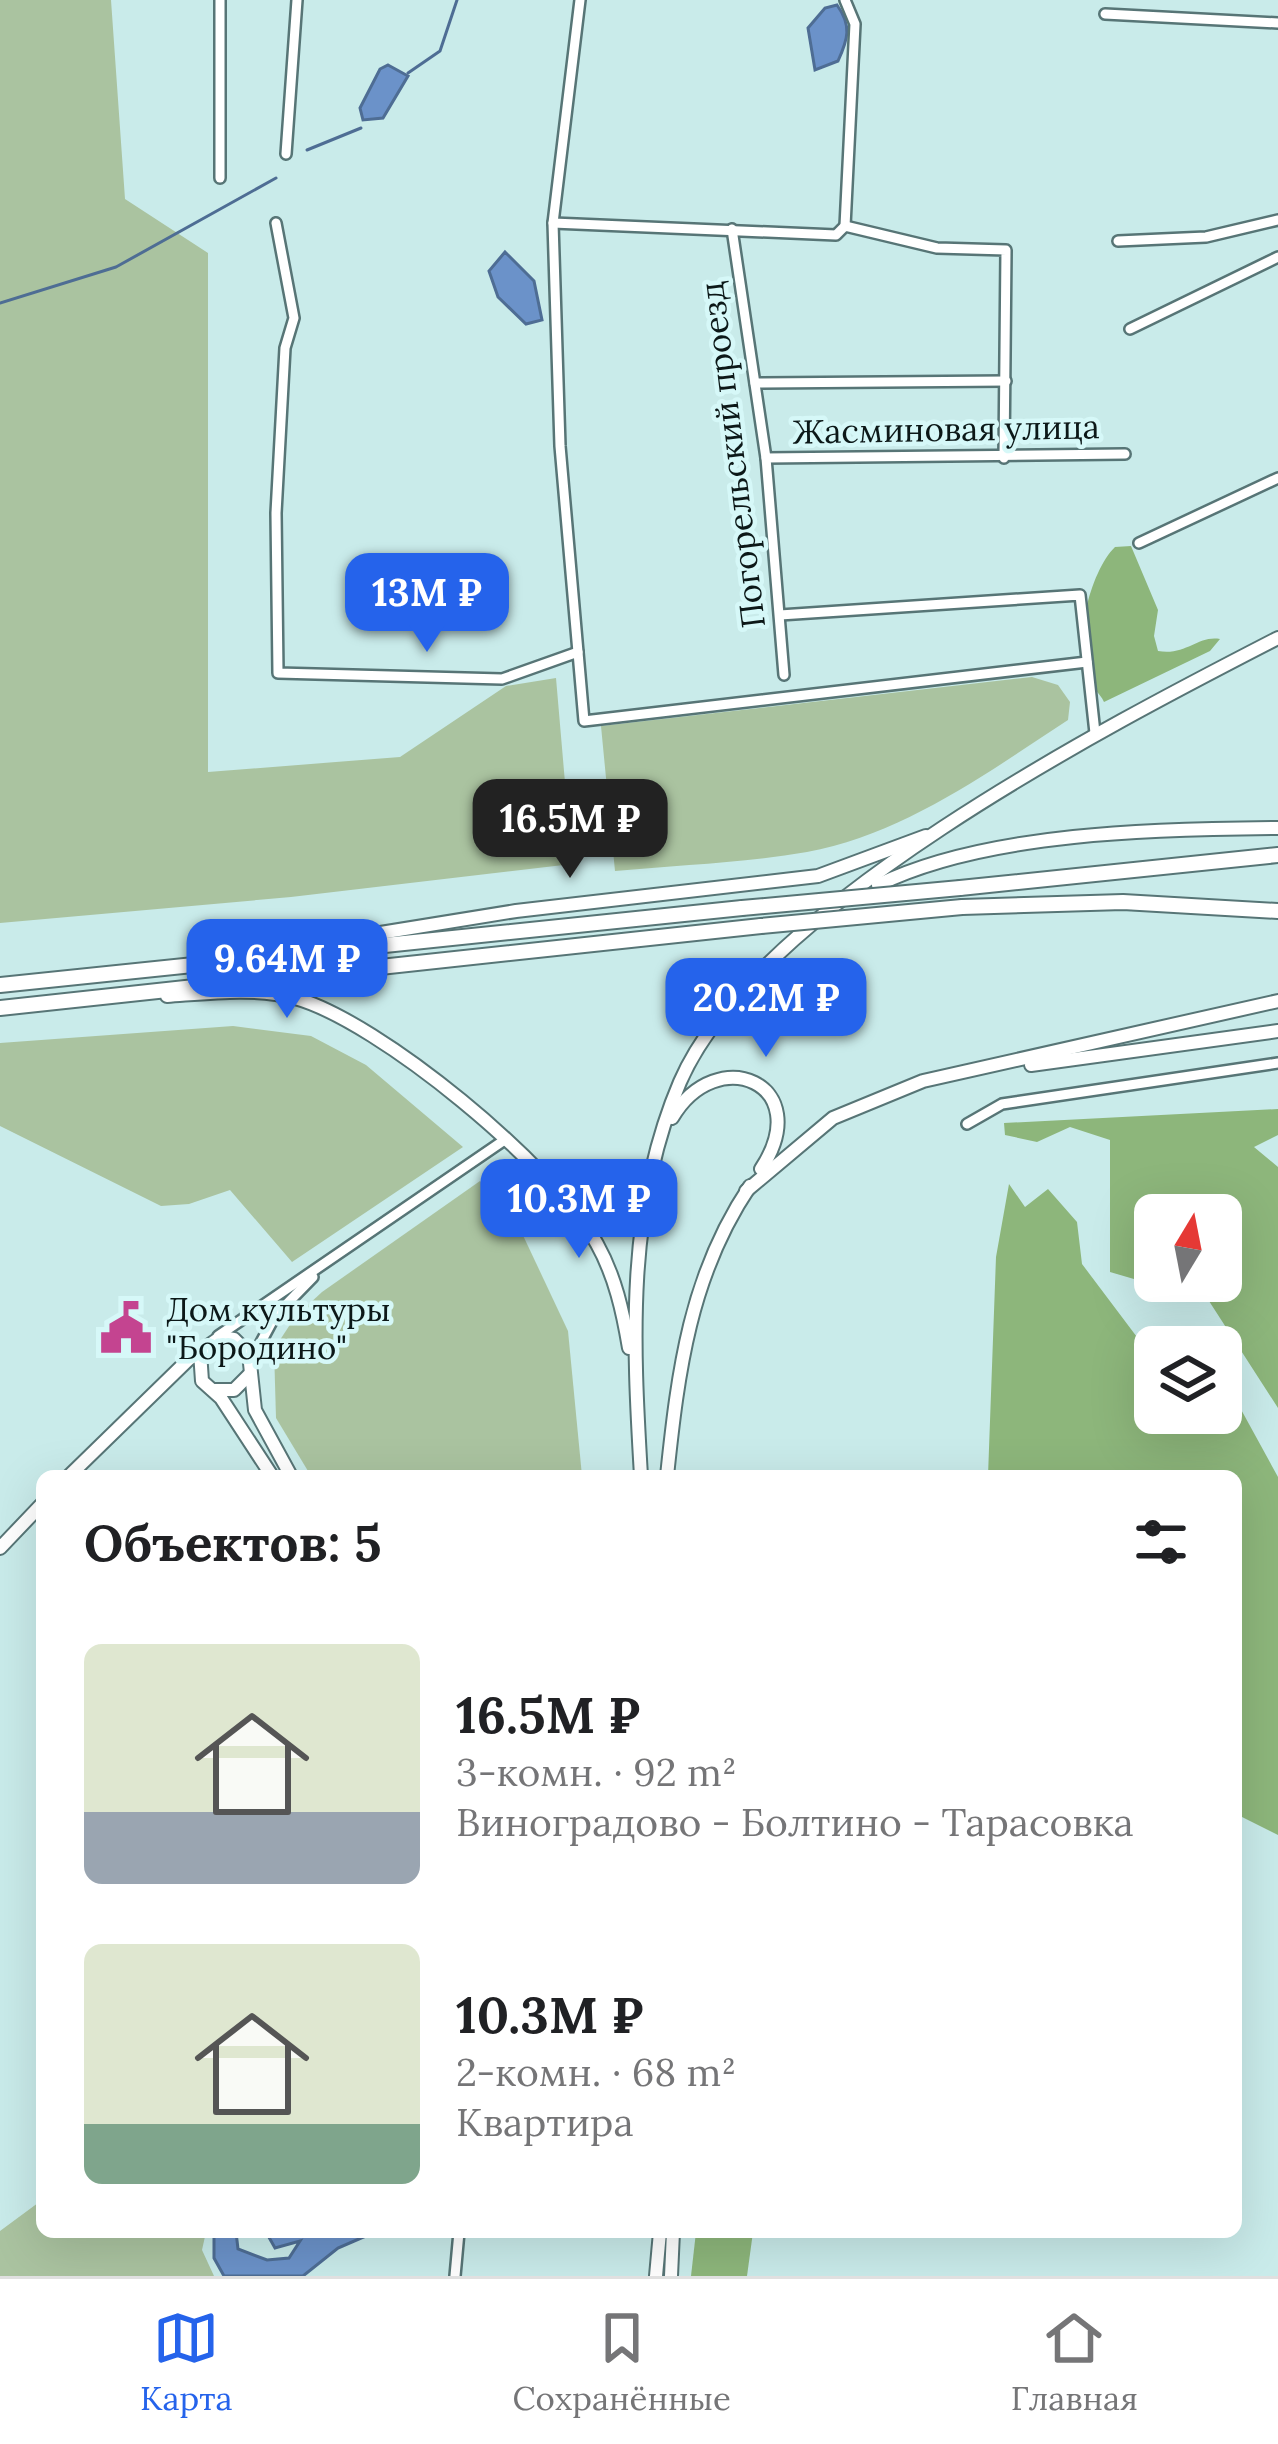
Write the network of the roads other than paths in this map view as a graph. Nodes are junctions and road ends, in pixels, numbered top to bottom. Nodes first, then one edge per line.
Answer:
1 (220, 0) edge
2 (297, 0) edge
3 (580, 0) edge
4 (845, 0) edge
5 (1105, 14) dead end
6 (1278, 23) edge
7 (286, 154) dead end
8 (220, 178) dead end
9 (1278, 220) edge
10 (276, 223) dead end
11 (553, 223) junction
12 (845, 226) junction
13 (732, 229) junction
14 (1118, 241) dead end
15 (1278, 257) edge
16 (1130, 329) dead end
17 (1006, 381) junction
18 (755, 382) junction
19 (1125, 454) dead end
20 (766, 458) junction
21 (1004, 458) junction
22 (1278, 478) edge
23 (1139, 543) dead end
24 (780, 615) junction
25 (1278, 638) edge
26 (578, 652) junction
27 (1087, 662) junction
28 (784, 675) dead end
29 (1095, 733) junction
30 (954, 824) junction
31 (1278, 828) edge
32 (1278, 858) edge
33 (839, 904) junction
34 (1278, 911) edge
35 (192, 965) junction
36 (0, 985) edge
37 (1278, 1000) edge
38 (40, 1004) junction
39 (0, 1008) edge
40 (1278, 1030) edge
41 (1278, 1063) edge
42 (923, 1081) junction
43 (967, 1124) dead end
44 (503, 1141) junction
45 (657, 1145) junction
46 (746, 1190) junction
47 (326, 1265) junction
48 (208, 1343) junction
49 (250, 1368) junction
50 (172, 1380) junction
51 (208, 1385) junction
52 (637, 1390) junction
53 (75, 1470) edge
54 (268, 1470) edge
55 (288, 1470) edge
56 (641, 1470) edge
57 (668, 1470) edge
58 (36, 1510) edge
59 (0, 1549) edge
60 (458, 2238) edge
61 (659, 2238) edge
62 (673, 2238) edge
63 (455, 2276) edge
64 (656, 2276) edge
65 (671, 2276) edge

1 - 8 street
2 - 7 street
3 - 11 street
4 - 12 street
5 - 6 street
9 - 14 street
10 - 26 street
11 - 13 street
11 - 26 street
12 - 13 street
12 - 17 street
13 - 18 street, Погорельский проезд
15 - 16 street
17 - 18 street
17 - 21 street
18 - 20 street, Погорельский проезд
19 - 21 street, Жасминовая улица
20 - 21 street, Жасминовая улица
20 - 24 street, Погорельский проезд
22 - 23 street
24 - 27 street
24 - 28 street, Погорельский проезд
25 - 29 main road
26 - 27 street
27 - 29 street
29 - 30 main road
30 - 33 main road
30 - 35 main road
31 - 33 main road
32 - 35 main road, bridge
33 - 45 main road
34 - 38 main road, bridge
35 - 36 main road
37 - 42 main road
38 - 39 main road
38 - 44 main road
40 - 42 main road
41 - 43 street
42 - 46 main road
44 - 47 street
44 - 52 main road
45 - 46 main road
45 - 52 main road
46 - 57 main road
47 - 48 street
47 - 49 street
48 - 49 main road
48 - 50 main road
48 - 51 main road
49 - 51 main road
49 - 55 main road
50 - 51 main road
50 - 53 main road
51 - 54 main road
52 - 56 main road
58 - 59 main road
60 - 63 street
61 - 64 main road
62 - 65 main road

